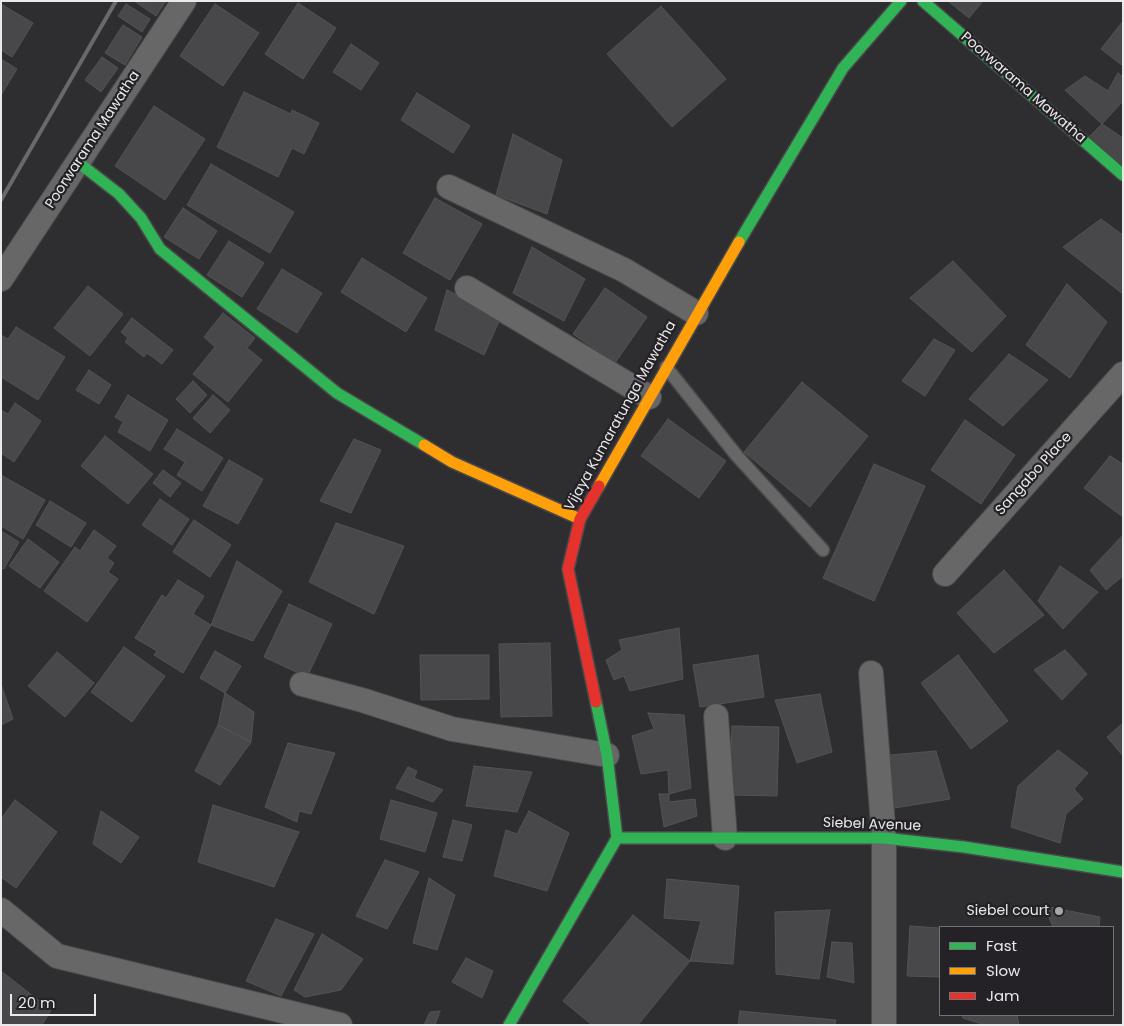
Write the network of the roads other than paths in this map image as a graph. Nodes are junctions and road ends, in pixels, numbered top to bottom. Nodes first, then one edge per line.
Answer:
1 (184, 1) edge
2 (901, 1) edge
3 (923, 1) edge
4 (79, 163) junction
5 (1123, 175) edge
6 (450, 187) dead end
7 (1, 279) edge
8 (467, 288) dead end
9 (696, 313) junction
10 (666, 367) junction
11 (1123, 374) edge
12 (649, 397) junction
13 (580, 519) junction
14 (823, 550) dead end
15 (945, 574) dead end
16 (871, 674) dead end
17 (302, 684) dead end
18 (716, 716) dead end
19 (607, 755) junction
20 (617, 838) junction
21 (725, 838) junction
22 (884, 838) junction
23 (1123, 872) edge
24 (1, 910) edge
25 (340, 1025) edge
26 (509, 1025) edge
27 (884, 1025) edge

1 - 4 street, Poorwarama Mawatha
2 - 9 main road, Vijaya Kumaratunga Mawatha
3 - 5 main road, Poorwarama Mawatha
4 - 7 street, Poorwarama Mawatha
4 - 13 main road
6 - 9 street
8 - 12 street
9 - 10 main road, Vijaya Kumaratunga Mawatha
10 - 12 main road, Vijaya Kumaratunga Mawatha
10 - 14 lane
11 - 15 street, Sangabo Place
12 - 13 main road, Vijaya Kumaratunga Mawatha
13 - 19 main road, Vijaya Kumaratunga Mawatha
16 - 22 street
17 - 19 street
18 - 21 street
19 - 20 main road, Vijaya Kumaratunga Mawatha
20 - 21 main road, Siebel Avenue
20 - 26 main road
21 - 22 main road, Siebel Avenue
22 - 23 main road, Siebel Avenue
22 - 27 street
24 - 25 street

